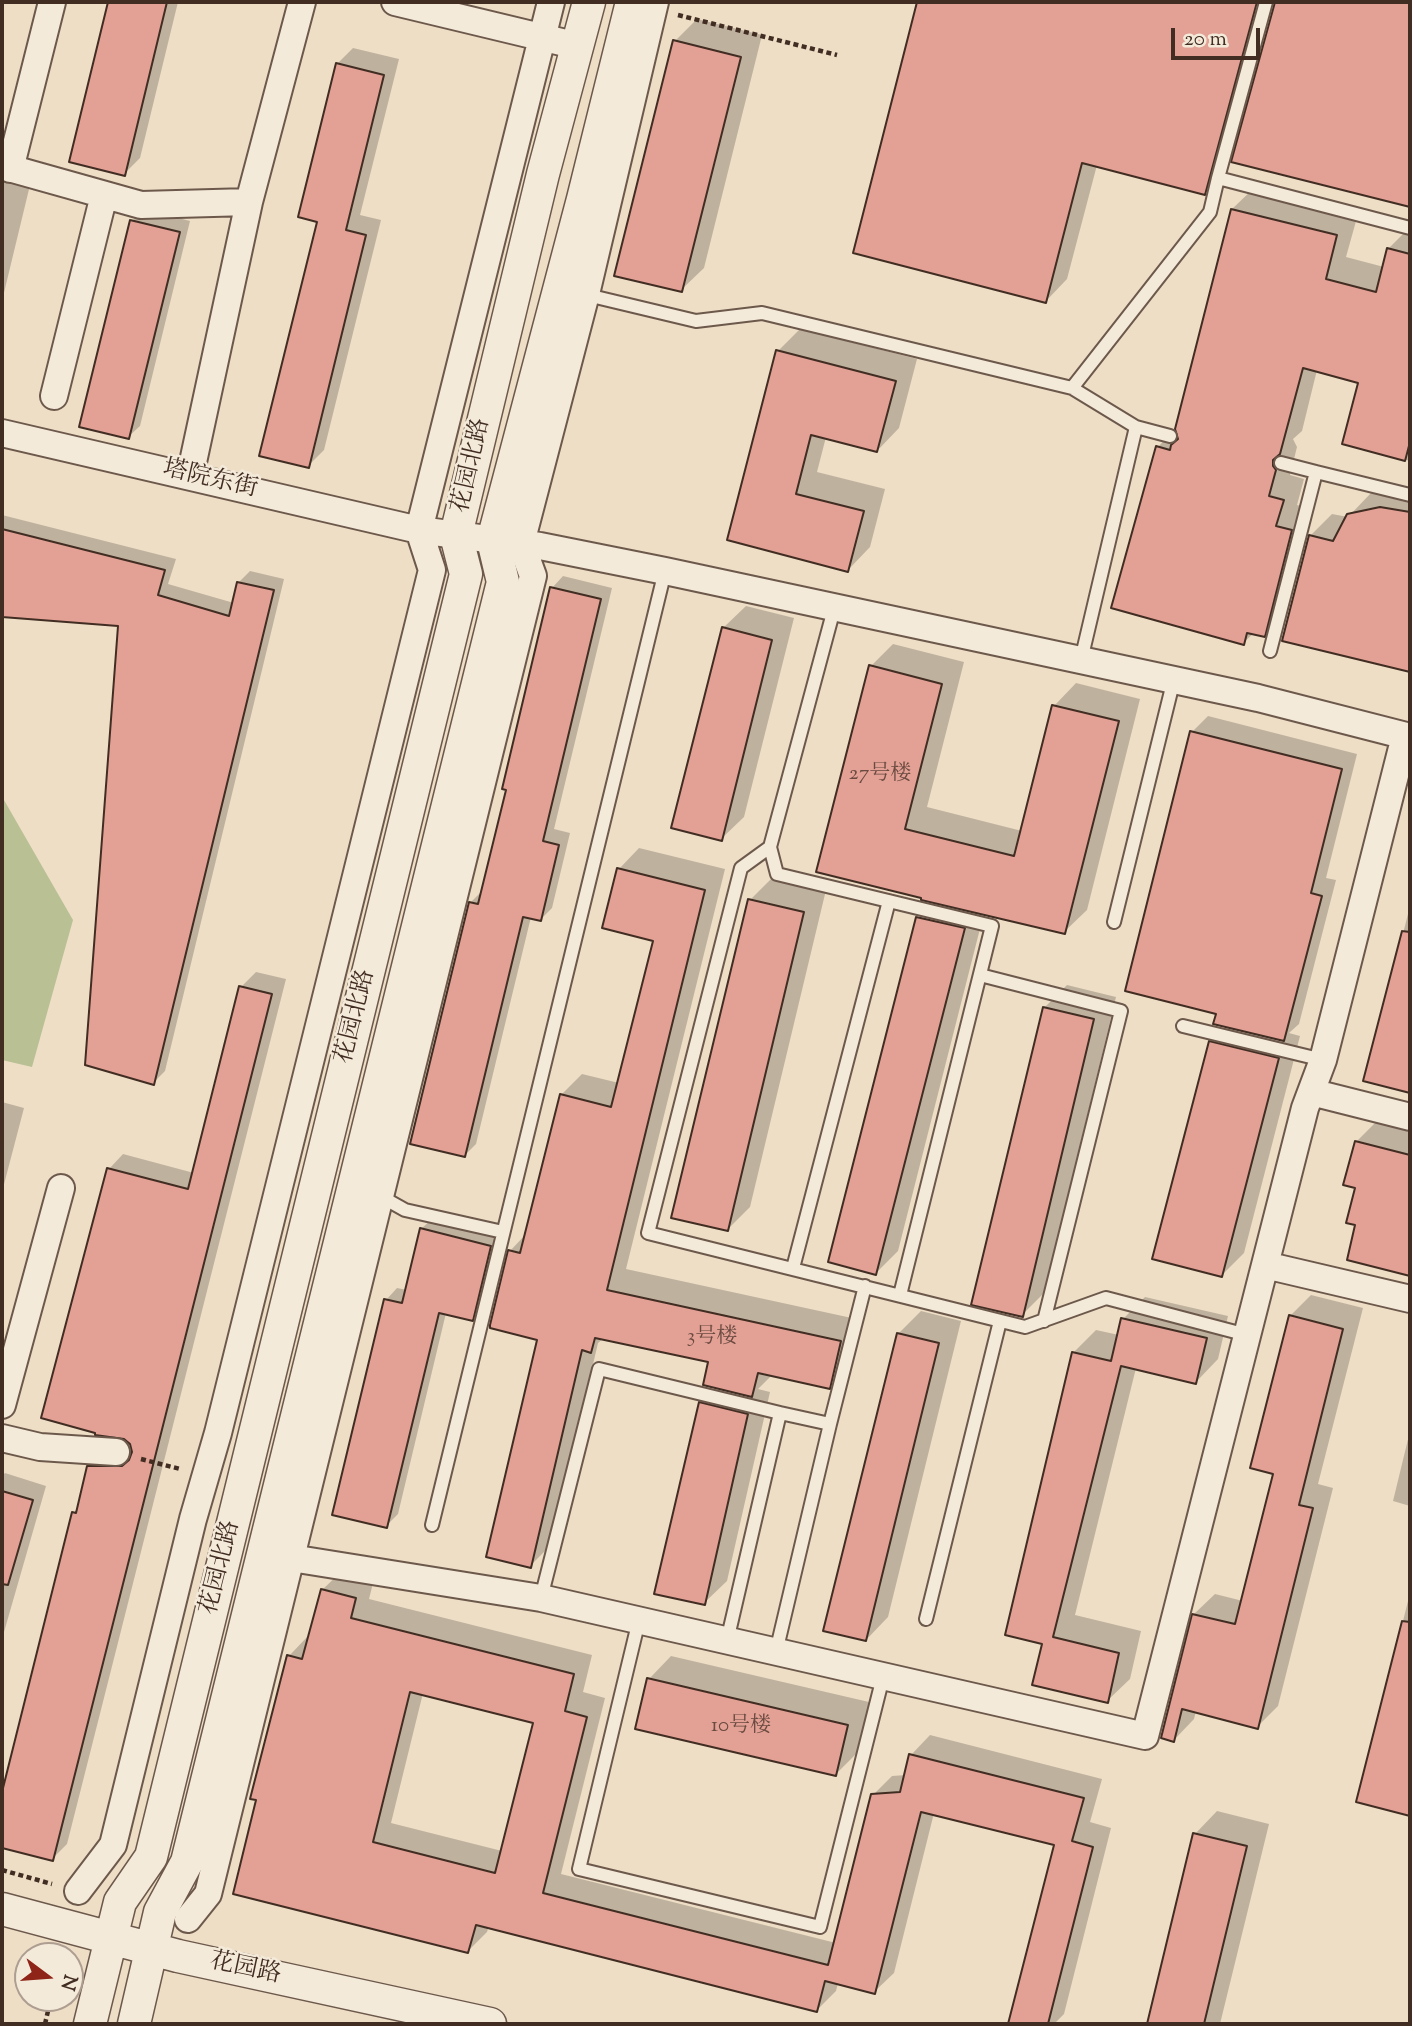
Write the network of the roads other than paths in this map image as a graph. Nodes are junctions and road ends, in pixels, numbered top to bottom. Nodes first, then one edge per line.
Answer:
1 (52, 2) edge
2 (302, 2) edge
3 (395, 2) edge
4 (551, 2) edge
5 (589, 2) edge
6 (1266, 2) edge
7 (647, 4) edge
8 (542, 37) junction
9 (578, 46) junction
10 (6, 168) edge
11 (1218, 178) junction
12 (104, 195) junction
13 (249, 202) junction
14 (1410, 228) edge
15 (573, 291) junction
16 (1072, 388) junction
17 (54, 396) dead end
18 (1136, 427) junction
19 (2, 433) edge
20 (1170, 436) dead end
21 (1281, 463) dead end
22 (1316, 472) junction
23 (190, 477) junction
24 (1410, 495) edge
25 (419, 530) junction
26 (456, 536) junction
27 (507, 542) junction
28 (665, 571) junction
29 (834, 609) junction
30 (1270, 651) dead end
31 (1082, 660) junction
32 (1174, 679) junction
33 (1407, 736) edge
34 (770, 847) junction
35 (888, 901) junction
36 (1114, 922) dead end
37 (980, 975) junction
38 (1183, 1026) dead end
39 (1323, 1059) junction
40 (1311, 1092) junction
41 (1410, 1117) edge
42 (61, 1188) dead end
43 (367, 1194) junction
44 (503, 1232) junction
45 (1265, 1265) junction
46 (793, 1268) junction
47 (865, 1286) junction
48 (900, 1295) junction
49 (1410, 1299) edge
50 (1000, 1321) junction
51 (1044, 1321) junction
52 (1247, 1335) junction
53 (2, 1405) edge
54 (780, 1413) junction
55 (830, 1424) junction
56 (2, 1438) edge
57 (116, 1452) dead end
58 (432, 1525) dead end
59 (279, 1551) junction
60 (541, 1598) junction
61 (926, 1619) dead end
62 (639, 1620) junction
63 (727, 1641) junction
64 (776, 1652) junction
65 (883, 1677) junction
66 (78, 1891) dead end
67 (2, 1909) edge
68 (188, 1919) dead end
69 (111, 1938) junction
70 (152, 1949) junction
71 (90, 2024) edge
72 (134, 2024) edge
73 (489, 2024) edge

1 - 10 street
2 - 13 street
3 - 8 street
4 - 8 street
5 - 9 street, 花园北路
6 - 11 lane
7 - 15 street, 花园北路
8 - 9 street
8 - 25 street
9 - 26 street, 花园北路
10 - 12 street
11 - 14 lane
11 - 16 lane
12 - 13 street
12 - 17 street
13 - 23 street
15 - 16 lane
15 - 27 street, 花园北路
16 - 18 lane
18 - 20 lane
18 - 31 lane
19 - 23 street, 塔院东街
21 - 22 lane
22 - 24 lane
22 - 30 lane
23 - 25 street, 塔院东街
25 - 26 street, 塔院东街
25 - 66 street
26 - 27 street, 塔院东街
26 - 69 street, 花园北路
27 - 28 street, 塔院东街
27 - 43 street, 花园北路
28 - 29 street, 塔院东街
28 - 44 lane
29 - 31 street, 塔院东街
29 - 34 lane
31 - 32 street, 塔院东街
32 - 33 street, 塔院东街
32 - 36 lane
33 - 39 street
34 - 35 lane
34 - 46 lane
35 - 37 lane
35 - 46 lane
37 - 48 lane
37 - 51 lane
38 - 39 lane
39 - 40 street
40 - 41 street
40 - 45 street
42 - 53 street
43 - 44 lane
43 - 59 street, 花园北路
44 - 58 lane
45 - 49 street
45 - 52 street
46 - 47 lane
47 - 48 lane
47 - 55 lane
48 - 50 lane
50 - 51 lane
50 - 61 lane
51 - 52 lane
52 - 65 street
54 - 55 lane
54 - 60 lane
54 - 63 lane
55 - 64 lane
56 - 57 street
59 - 60 street
59 - 68 street
59 - 70 street, 花园北路
60 - 62 street
62 - 63 street
62 - 65 lane
63 - 64 street
64 - 65 street
67 - 69 street, 花园路
69 - 70 street, 花园路
69 - 71 street, 花园北路
70 - 72 street, 花园北路
70 - 73 street, 花园路

